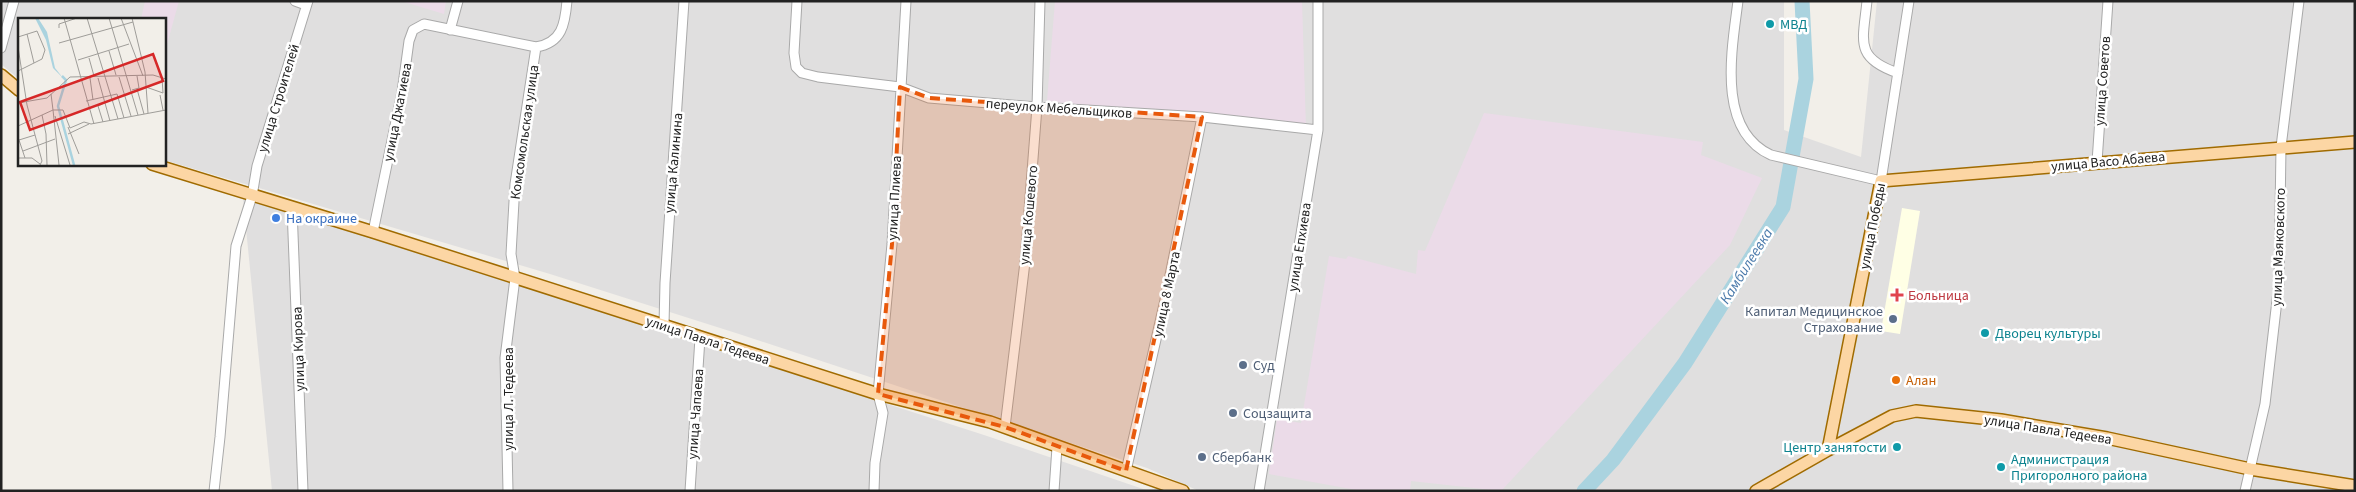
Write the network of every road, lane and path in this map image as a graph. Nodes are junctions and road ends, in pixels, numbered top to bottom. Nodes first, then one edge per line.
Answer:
1 (14, 1) edge
2 (295, 1) edge
3 (458, 1) edge
4 (567, 1) edge
5 (684, 1) edge
6 (797, 1) edge
7 (906, 1) edge
8 (1040, 1) edge
9 (1318, 1) edge
10 (1738, 1) edge
11 (1867, 1) edge
12 (1909, 1) edge
13 (2108, 1) edge
14 (2299, 1) edge
15 (307, 3) edge
16 (450, 30) junction
17 (536, 47) junction
18 (1, 48) edge
19 (1898, 73) junction
20 (1, 75) edge
21 (900, 87) junction
22 (18, 89) edge
23 (1037, 107) junction
24 (1202, 117) junction
25 (1318, 130) junction
26 (2355, 142) edge
27 (2281, 147) junction
28 (2097, 162) junction
29 (155, 165) edge
30 (1882, 181) junction
31 (252, 196) junction
32 (292, 208) junction
33 (373, 232) junction
34 (515, 278) junction
35 (664, 324) junction
36 (700, 338) junction
37 (878, 394) junction
38 (1005, 427) junction
39 (1056, 447) junction
40 (1828, 450) junction
41 (2250, 468) junction
42 (1126, 471) junction
43 (2355, 486) edge
44 (214, 491) edge
45 (303, 491) edge
46 (508, 491) edge
47 (690, 491) edge
48 (874, 491) edge
49 (1054, 491) edge
50 (1183, 491) edge
51 (1260, 491) edge
52 (1756, 491) edge
53 (2245, 491) edge

1 - 18 street
2 - 15 street
3 - 16 street
4 - 17 street, Комсомольская улица
5 - 35 street, улица Калинина
6 - 21 street, переулок Мебельщиков
7 - 21 street, улица Плиева
8 - 23 street, улица Кошевого
9 - 25 street, улица Епхиева
10 - 30 street, улица Васо Абаева
11 - 19 street
12 - 19 street, улица Победы
13 - 28 street, улица Советов
14 - 27 street, улица Маяковского
15 - 31 street, улица Строителей
16 - 17 street, улица Джатиева
16 - 33 street, улица Джатиева
17 - 34 street, Комсомольская улица
19 - 30 street, улица Победы
20 - 22 main road
21 - 23 street, переулок Мебельщиков
21 - 37 street, улица Плиева
23 - 24 street, переулок Мебельщиков
23 - 38 street, улица Кошевого
24 - 25 street, переулок Мебельщиков
24 - 42 street, улица 8 Марта
25 - 51 street, улица Епхиева
26 - 27 main road, улица Васо Абаева
27 - 28 main road, улица Васо Абаева
27 - 41 street, улица Маяковского
28 - 30 main road, улица Васо Абаева
29 - 31 main road, улица Павла Тедеева
30 - 40 main road, улица Победы
31 - 32 main road, улица Павла Тедеева
31 - 44 street, улица Строителей
32 - 33 main road, улица Павла Тедеева
32 - 45 street, улица Кирова
33 - 34 main road, улица Павла Тедеева
34 - 35 main road, улица Павла Тедеева
34 - 46 street, улица Л. Тедеева
35 - 36 main road, улица Павла Тедеева
36 - 37 main road, улица Павла Тедеева
36 - 47 street, улица Чапаева
37 - 38 main road, улица Павла Тедеева
37 - 48 street, улица Плиева
38 - 39 main road, улица Павла Тедеева
39 - 42 main road, улица Павла Тедеева
39 - 49 street
40 - 41 main road, улица Павла Тедеева
40 - 52 main road, улица Павла Тедеева
41 - 43 main road, улица Павла Тедеева
41 - 53 street, улица Маяковского
42 - 50 main road, улица Павла Тедеева

